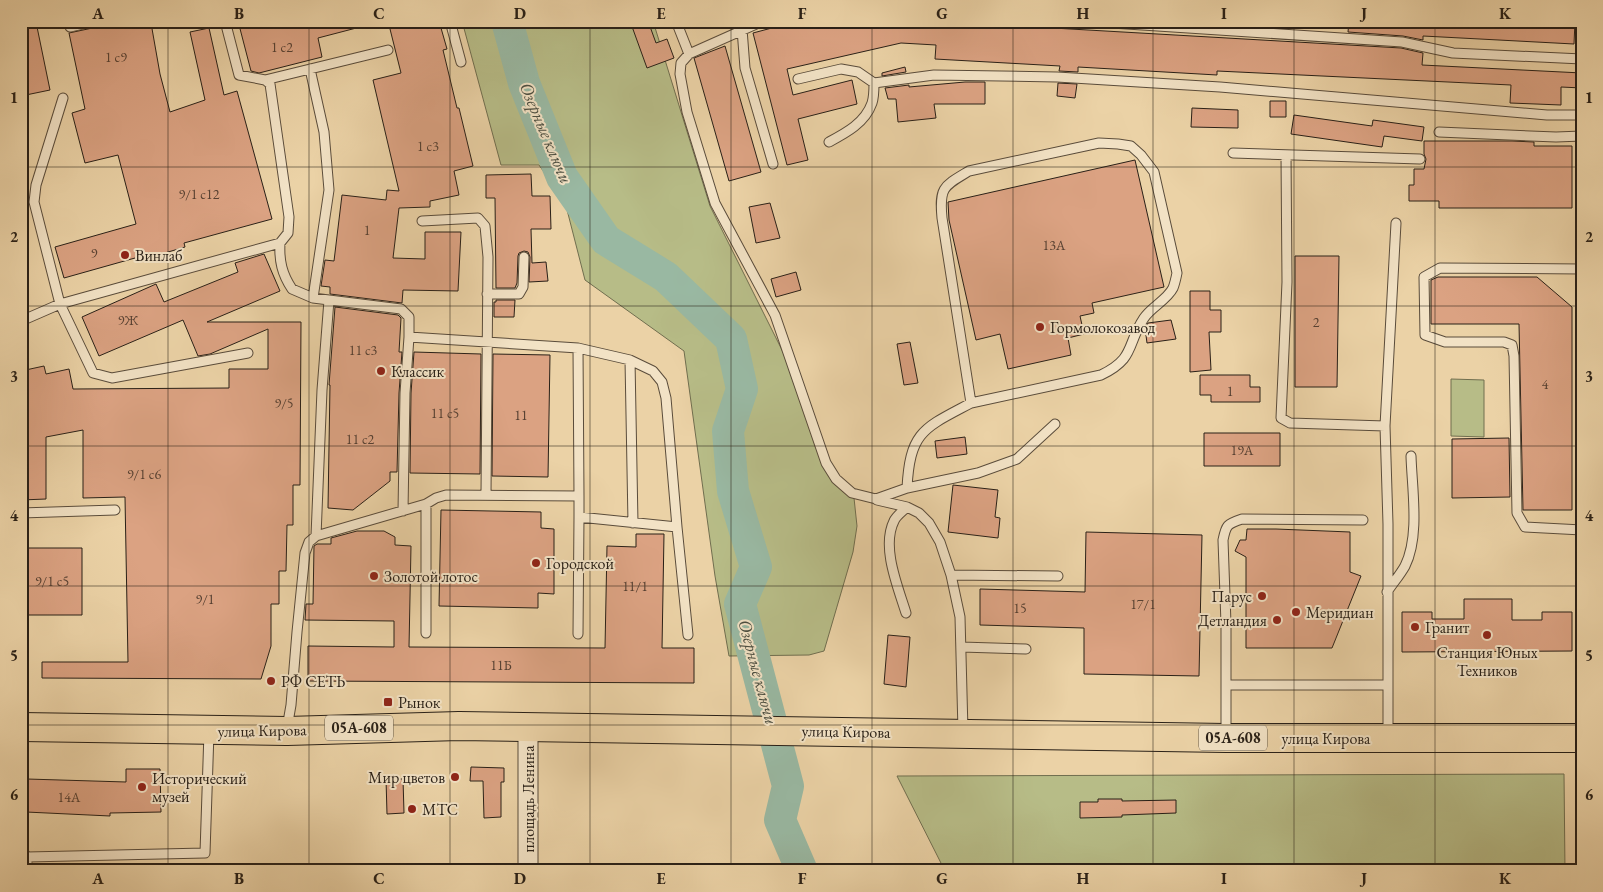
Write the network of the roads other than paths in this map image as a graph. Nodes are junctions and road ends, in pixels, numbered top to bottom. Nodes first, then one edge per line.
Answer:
1 (96, 21) edge
2 (225, 21) edge
3 (450, 21) edge
4 (676, 21) edge
5 (763, 21) edge
6 (1081, 21) edge
7 (741, 25) edge
8 (70, 27) dead end
9 (388, 50) dead end
10 (689, 54) junction
11 (1582, 59) edge
12 (462, 62) dead end
13 (310, 69) junction
14 (798, 79) dead end
15 (265, 80) junction
16 (874, 83) junction
17 (63, 98) dead end
18 (1582, 115) edge
19 (1439, 132) dead end
20 (1582, 136) edge
21 (829, 142) dead end
22 (1233, 153) dead end
23 (1286, 155) junction
24 (1420, 159) dead end
25 (773, 164) dead end
26 (422, 221) dead end
27 (1396, 223) dead end
28 (280, 243) junction
29 (524, 257) dead end
30 (1582, 268) edge
31 (486, 294) junction
32 (313, 298) junction
33 (329, 300) junction
34 (60, 304) junction
35 (21, 321) edge
36 (409, 337) junction
37 (486, 341) junction
38 (578, 348) junction
39 (248, 353) dead end
40 (630, 360) junction
41 (971, 403) junction
42 (1055, 424) dead end
43 (1385, 426) junction
44 (1411, 456) dead end
45 (907, 488) junction
46 (486, 494) junction
47 (579, 496) junction
48 (876, 500) junction
49 (426, 504) junction
50 (907, 507) junction
51 (115, 510) dead end
52 (403, 511) junction
53 (21, 512) edge
54 (579, 517) junction
55 (1363, 520) dead end
56 (634, 523) junction
57 (678, 527) junction
58 (1582, 530) edge
59 (316, 536) junction
60 (951, 575) junction
61 (1058, 576) dead end
62 (1387, 593) junction
63 (906, 613) dead end
64 (426, 633) dead end
65 (578, 634) dead end
66 (688, 635) dead end
67 (961, 647) junction
68 (1026, 649) dead end
69 (1226, 685) junction
70 (1386, 685) junction
71 (21, 727) edge
72 (528, 727) junction
73 (209, 731) junction
74 (287, 731) junction
75 (963, 732) junction
76 (1226, 738) junction
77 (1388, 738) junction
78 (1582, 738) edge
79 (24, 853) edge
80 (27, 871) edge
81 (528, 871) edge

1 - 8 lane
2 - 15 lane
3 - 12 lane
4 - 10 lane
5 - 7 lane
6 - 11 lane
7 - 10 lane
7 - 25 lane
9 - 13 lane
10 - 48 lane
13 - 15 lane
13 - 32 lane
14 - 16 lane
15 - 28 lane
16 - 18 lane
16 - 21 lane
17 - 34 lane
19 - 20 lane
22 - 23 lane
23 - 24 lane
23 - 43 lane
26 - 31 lane
27 - 43 lane
28 - 32 lane
28 - 34 lane
29 - 31 lane
30 - 58 lane
31 - 37 lane
32 - 33 lane
33 - 36 lane
33 - 59 lane
34 - 35 lane
34 - 39 lane
36 - 37 lane
36 - 52 lane
37 - 38 lane
37 - 46 lane
38 - 40 lane
38 - 47 lane
40 - 56 lane
40 - 57 lane
41 - 41 lane
41 - 45 lane
42 - 45 lane
43 - 62 lane
44 - 62 lane
45 - 48 lane
46 - 47 lane
46 - 49 lane
47 - 54 lane
48 - 50 lane
49 - 52 lane
49 - 64 lane
50 - 60 lane
50 - 63 lane
51 - 53 lane
52 - 59 lane
54 - 56 lane
54 - 65 lane
55 - 69 lane
56 - 57 lane
57 - 66 lane
59 - 74 lane
60 - 61 lane
60 - 67 lane
62 - 70 lane
67 - 68 lane
67 - 75 lane
69 - 70 lane
69 - 76 lane
70 - 77 lane
71 - 73 main road, улица Кирова / 05А-608
72 - 74 main road, улица Кирова / 05А-608
72 - 75 main road, улица Кирова / 05А-608
72 - 81 street, площадь Ленина
73 - 74 main road, улица Кирова / 05А-608
73 - 79 lane
75 - 76 main road, улица Кирова / 05А-608
76 - 77 main road, улица Кирова / 05А-608
77 - 78 main road, улица Кирова / 05А-608
79 - 80 lane

